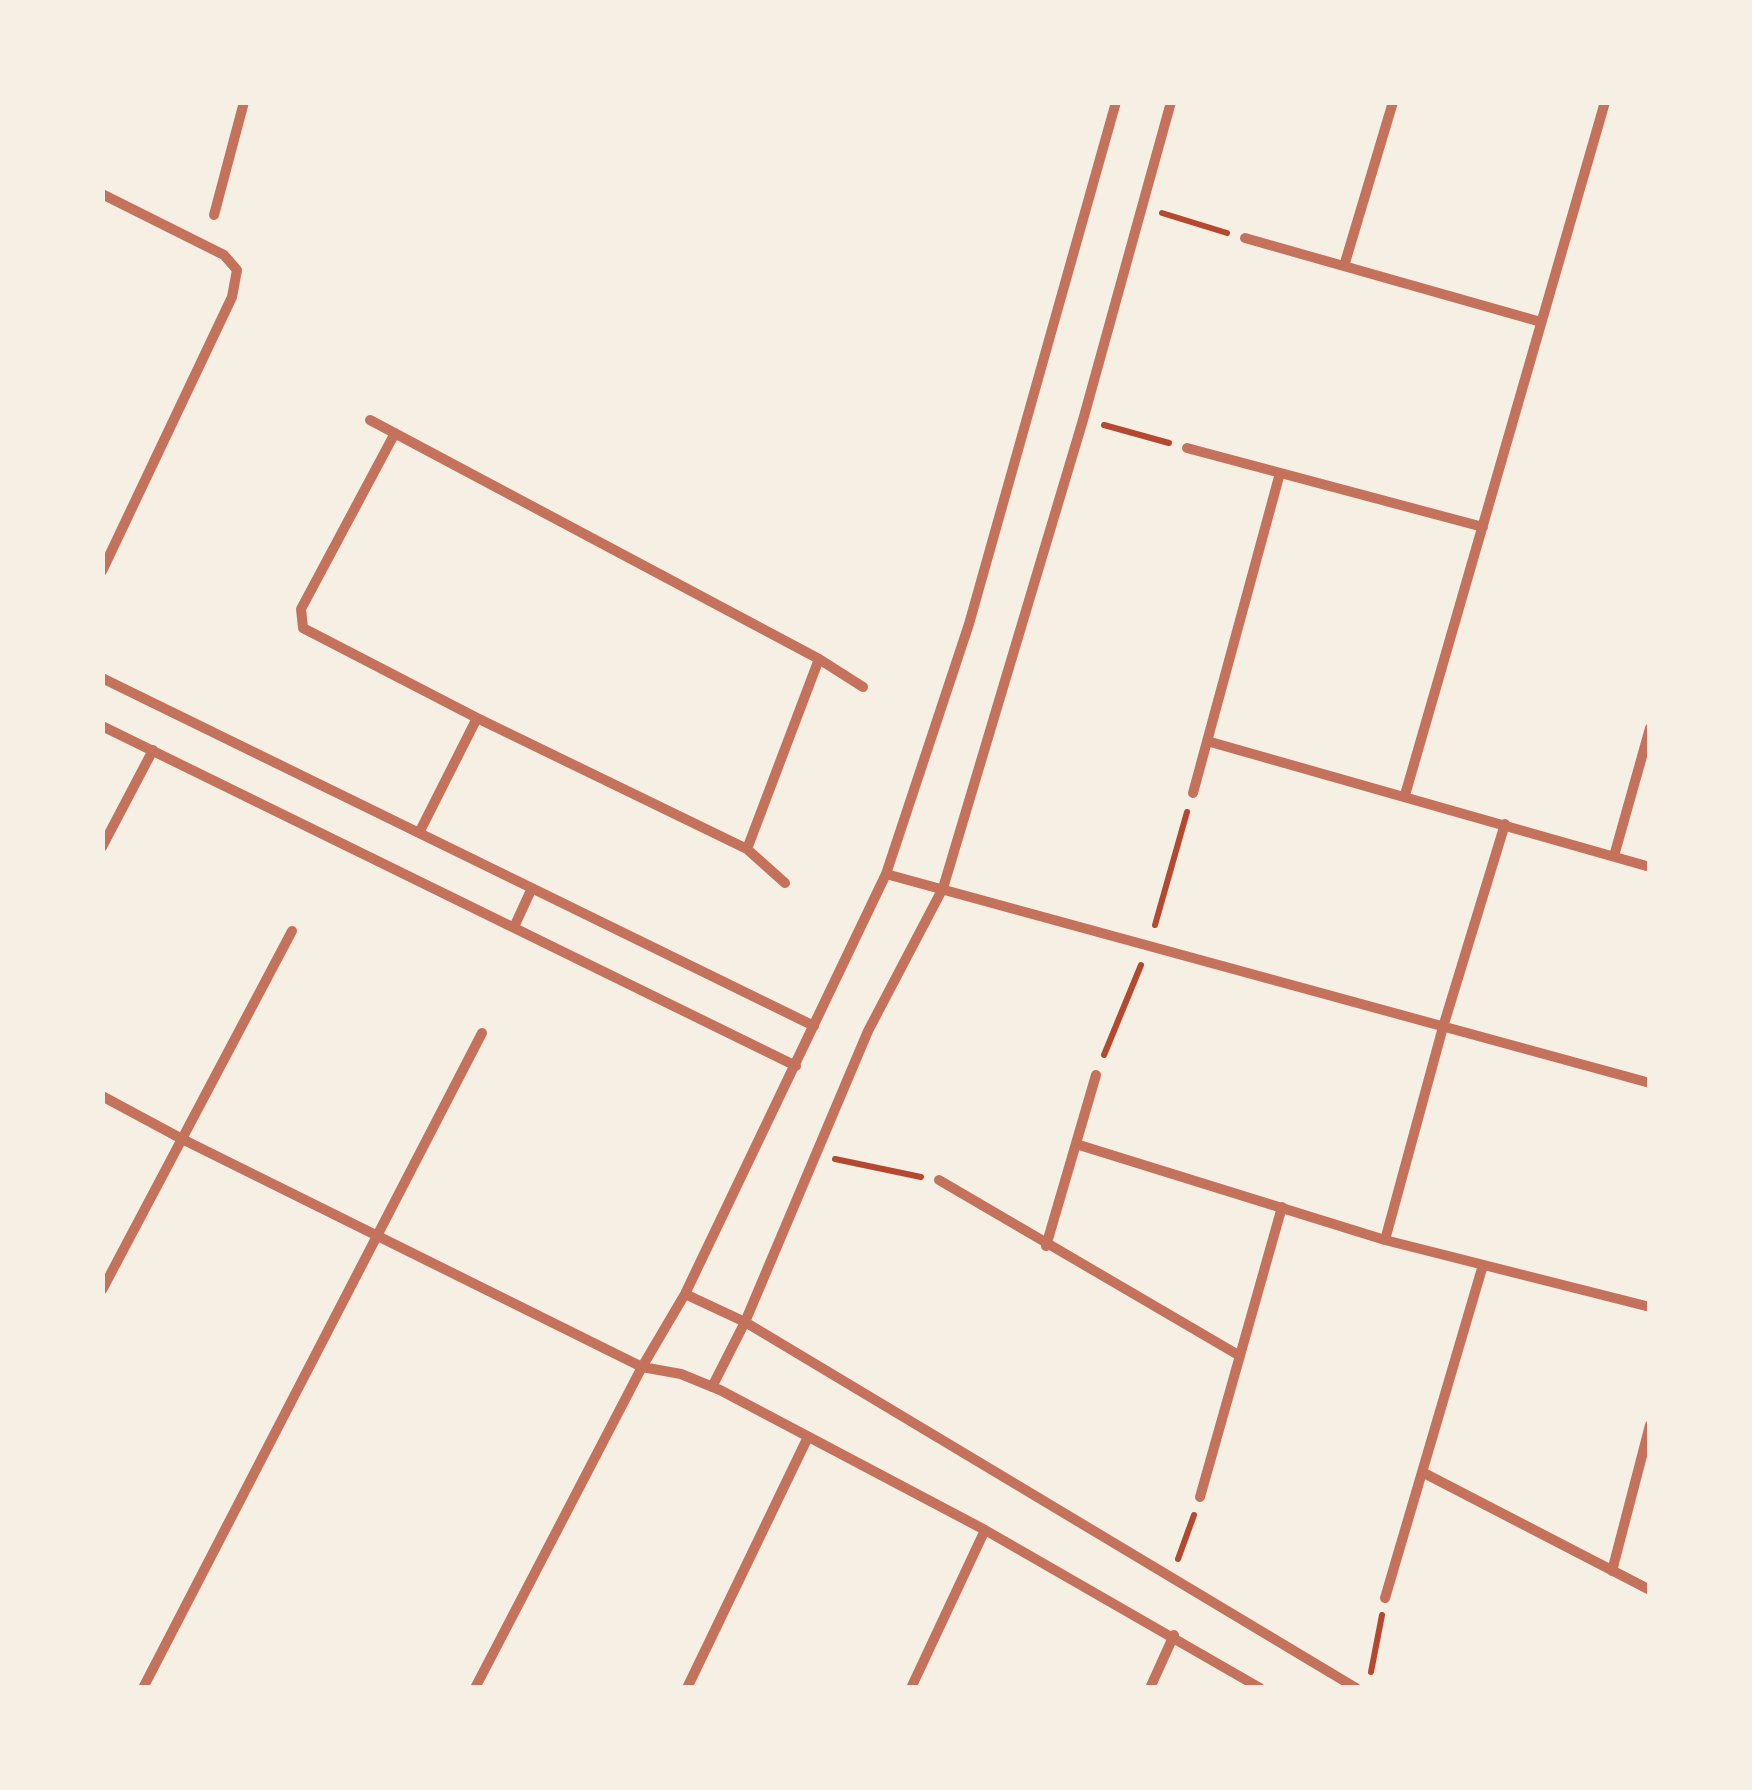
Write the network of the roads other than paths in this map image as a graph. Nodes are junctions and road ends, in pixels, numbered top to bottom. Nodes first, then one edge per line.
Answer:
1 (244, 102) edge
2 (1116, 102) edge
3 (1171, 102) edge
4 (1393, 102) edge
5 (1604, 102) edge
6 (102, 194) edge
7 (214, 214) dead end
8 (1245, 238) road end
9 (1344, 266) junction
10 (1541, 322) junction
11 (370, 420) dead end
12 (395, 433) junction
13 (1187, 448) road end
14 (1280, 473) junction
15 (1483, 527) junction
16 (102, 571) edge
17 (819, 659) junction
18 (102, 678) edge
19 (863, 687) dead end
20 (476, 718) junction
21 (102, 726) edge
22 (1650, 728) edge
23 (1207, 741) junction
24 (152, 750) junction
25 (1193, 793) dead end
26 (1405, 795) junction
27 (1505, 824) junction
28 (420, 831) junction
29 (102, 847) edge
30 (748, 849) junction
31 (1614, 856) junction
32 (1650, 867) edge
33 (886, 874) junction
34 (785, 883) dead end
35 (532, 888) junction
36 (943, 888) junction
37 (514, 927) junction
38 (292, 931) dead end
39 (814, 1026) junction
40 (1443, 1027) junction
41 (482, 1033) dead end
42 (796, 1066) junction
43 (1096, 1074) dead end
44 (1650, 1084) edge
45 (102, 1096) edge
46 (182, 1139) junction
47 (1076, 1144) junction
48 (939, 1180) road end
49 (1282, 1207) junction
50 (377, 1236) junction
51 (1385, 1240) junction
52 (1046, 1246) junction
53 (1483, 1265) junction
54 (102, 1290) edge
55 (684, 1294) junction
56 (1650, 1307) edge
57 (745, 1322) junction
58 (1240, 1356) junction
59 (642, 1367) junction
60 (712, 1386) junction
61 (1650, 1426) edge
62 (807, 1439) junction
63 (1422, 1472) junction
64 (1200, 1497) road end
65 (984, 1530) junction
66 (1612, 1571) junction
67 (1650, 1590) edge
68 (1385, 1598) road end
69 (1174, 1636) junction
70 (143, 1688) edge
71 (475, 1688) edge
72 (687, 1688) edge
73 (912, 1688) edge
74 (1150, 1688) edge
75 (1260, 1688) edge
76 (1356, 1688) edge

1 - 7 street
2 - 33 street
3 - 36 street
4 - 9 street
5 - 10 street
6 - 16 street
8 - 9 street
9 - 10 street
10 - 15 street
11 - 12 street
12 - 17 street
12 - 20 street
13 - 14 street
14 - 15 street
14 - 23 street
15 - 26 street
17 - 19 street
17 - 30 street
18 - 28 street
20 - 28 street
20 - 30 street
21 - 24 street
22 - 31 street
23 - 25 street
23 - 26 street
24 - 29 street
24 - 37 street
26 - 27 street
27 - 31 street
27 - 40 street
28 - 35 street
30 - 34 street
31 - 32 street
33 - 36 street
33 - 39 street
35 - 37 street
35 - 39 street
36 - 40 street
36 - 57 street
37 - 42 street
38 - 46 street
39 - 42 street
40 - 44 street
40 - 51 street
41 - 50 street
42 - 55 street
43 - 47 street
45 - 46 street
46 - 50 street
46 - 54 street
47 - 49 street
47 - 52 street
48 - 52 street
49 - 51 street
49 - 58 street
50 - 59 street
50 - 70 street
51 - 53 street
52 - 58 street
53 - 56 street
53 - 63 street
55 - 57 street
55 - 59 street
57 - 60 street
57 - 76 street
58 - 64 street
59 - 60 street
59 - 71 street
60 - 62 street
61 - 66 street
62 - 65 street
62 - 72 street
63 - 66 street
63 - 68 street
65 - 69 street
65 - 73 street
66 - 67 street
69 - 74 street
69 - 75 street

